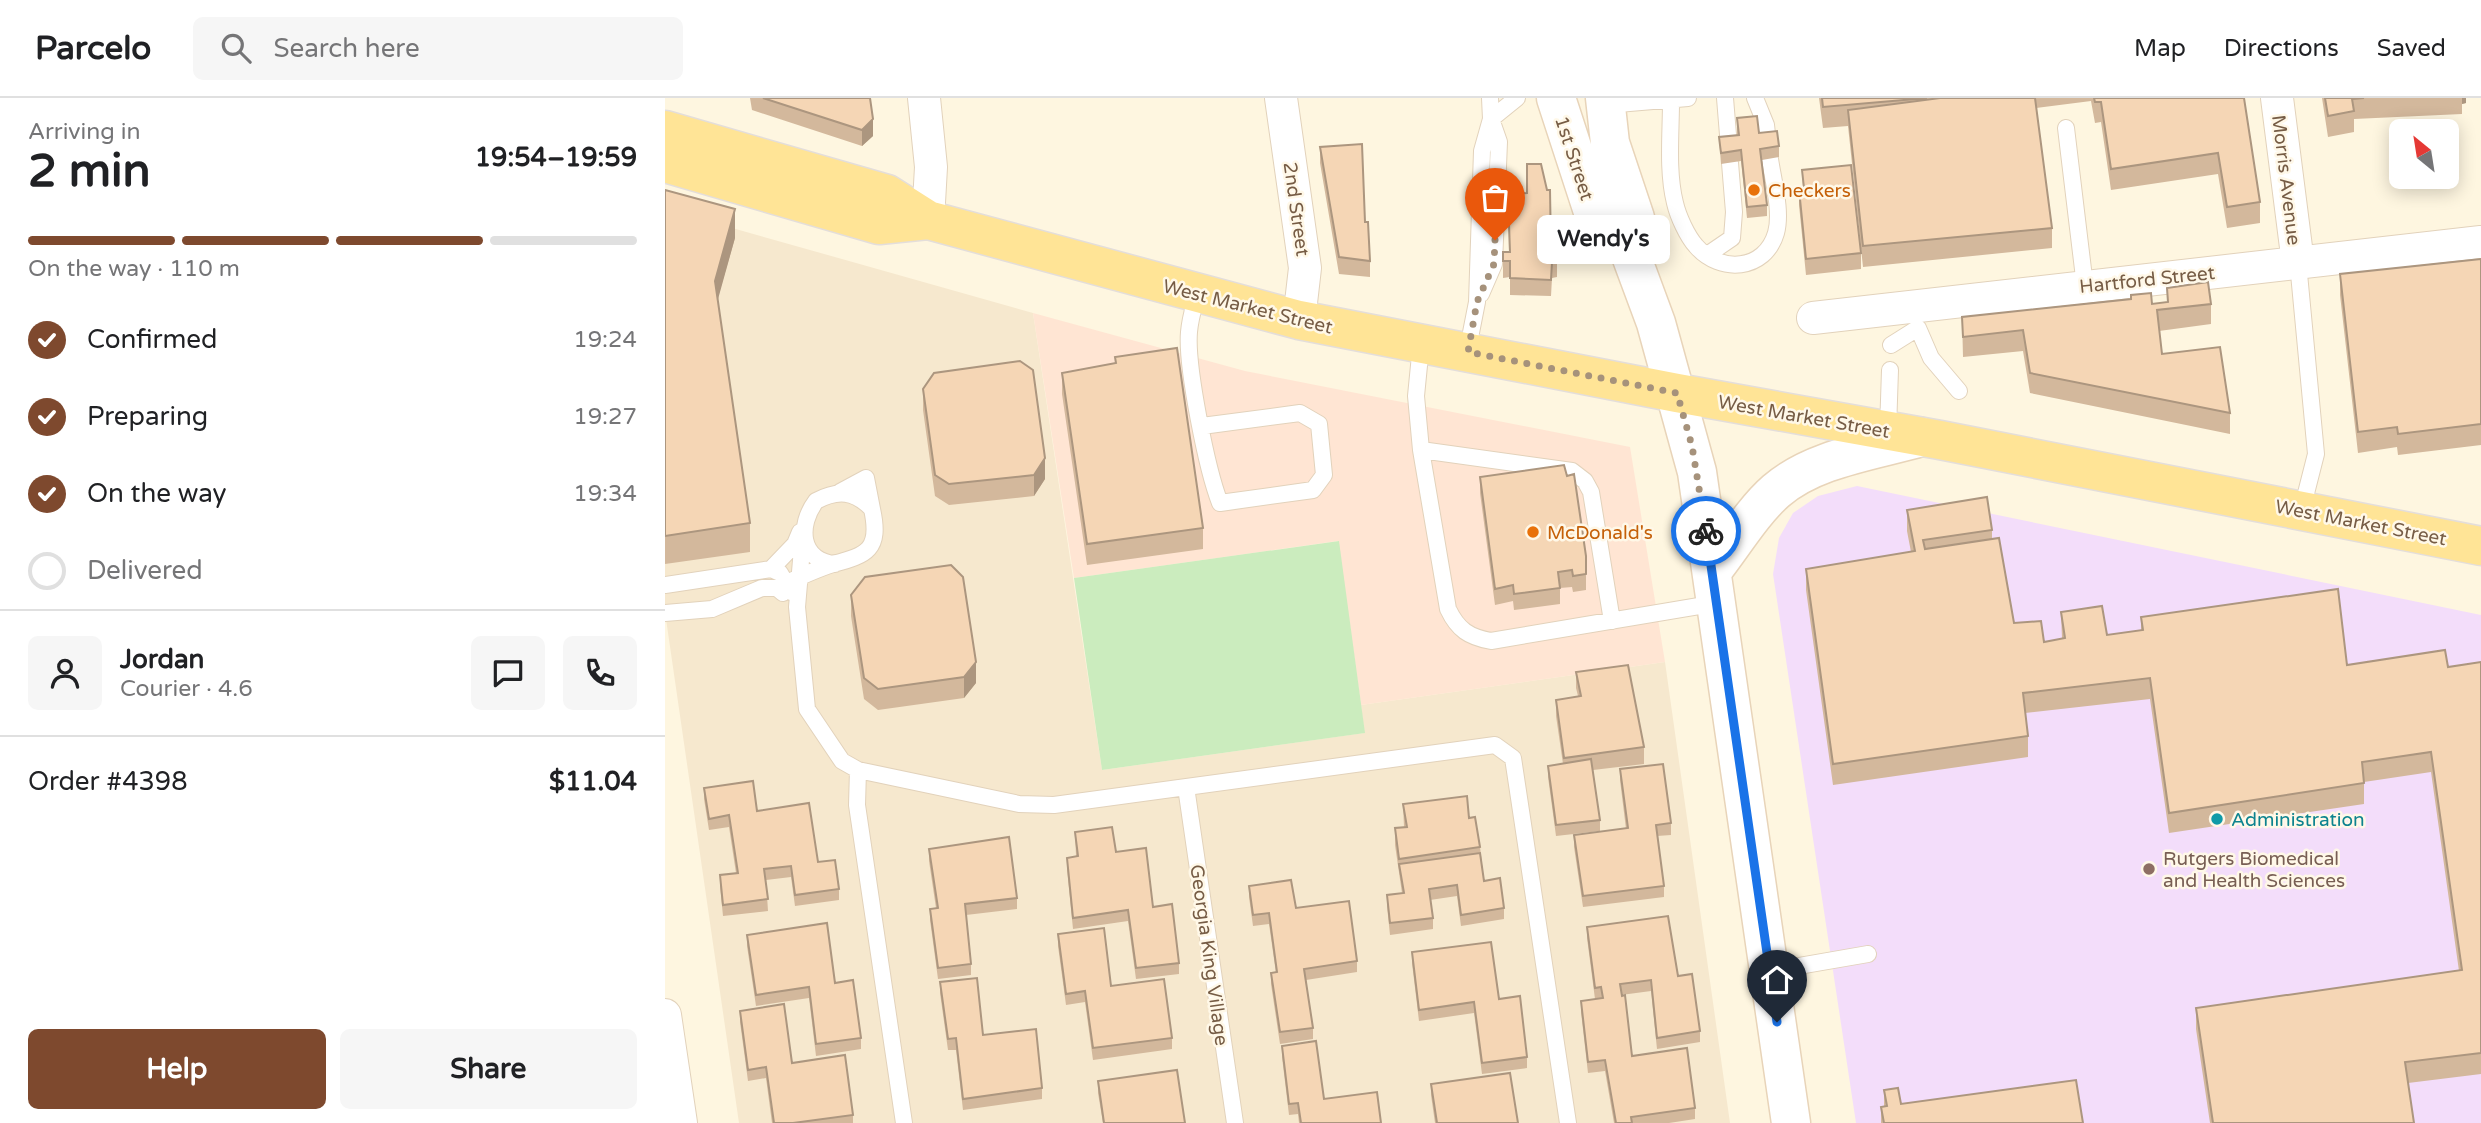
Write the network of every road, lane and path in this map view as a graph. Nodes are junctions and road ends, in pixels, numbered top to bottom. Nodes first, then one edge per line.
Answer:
1 (924, 98) edge
2 (1281, 98) edge
3 (1490, 98) edge
4 (1517, 98) edge
5 (1556, 98) edge
6 (1688, 98) edge
7 (1725, 98) edge
8 (1755, 98) edge
9 (2277, 98) edge
10 (1605, 102) edge
11 (1671, 102) junction
12 (1491, 119) junction
13 (2066, 128) dead end
14 (665, 130) edge
15 (665, 163) edge
16 (927, 220) junction
17 (1626, 242) junction
18 (2481, 242) edge
19 (1707, 255) junction
20 (2298, 263) junction
21 (2085, 286) junction
22 (1197, 294) junction
23 (1917, 317) junction
24 (1813, 318) dead end
25 (1299, 320) junction
26 (1421, 345) junction
27 (1891, 345) dead end
28 (1468, 352) junction
29 (1890, 370) dead end
30 (1959, 391) dead end
31 (1677, 393) junction
32 (1202, 426) junction
33 (1904, 434) junction
34 (1421, 450) junction
35 (2302, 509) junction
36 (803, 530) junction
37 (2481, 546) edge
38 (835, 564) junction
39 (771, 569) junction
40 (788, 582) junction
41 (665, 585) edge
42 (1715, 587) junction
43 (665, 613) edge
44 (1612, 621) junction
45 (858, 770) junction
46 (1186, 788) junction
47 (1868, 954) dead end
48 (1770, 971) junction
49 (665, 1015) edge
50 (681, 1123) edge
51 (904, 1123) edge
52 (1235, 1123) edge
53 (1567, 1123) edge
54 (1791, 1123) edge

1 - 16 street
2 - 25 street, 2nd Street
3 - 12 lane
4 - 12 lane
5 - 17 main road, 1st Street
6 - 11 lane
7 - 19 lane
8 - 19 lane
9 - 20 street, Morris Avenue
10 - 11 lane
10 - 17 main road, 1st Street
11 - 19 lane
12 - 28 lane
13 - 21 lane
14 - 16 main road, West Market Street
15 - 16 main road, West Market Street
16 - 22 main road, West Market Street
17 - 31 main road
18 - 20 street, Hartford Street
20 - 21 street, Hartford Street
20 - 35 lane
21 - 23 street, Hartford Street
22 - 25 main road, West Market Street
22 - 32 lane
23 - 24 street, Hartford Street
23 - 27 lane
23 - 30 lane
25 - 26 main road, West Market Street
26 - 28 main road, West Market Street
26 - 34 lane
28 - 31 main road, West Market Street
29 - 33 lane
31 - 33 main road, West Market Street
31 - 42 main road
32 - 32 lane
33 - 35 main road, West Market Street
33 - 42 main road
34 - 44 lane
34 - 44 lane
35 - 37 main road, West Market Street
36 - 38 lane
36 - 38 lane
36 - 39 lane
36 - 40 lane
38 - 40 lane
39 - 40 lane
39 - 41 lane
40 - 43 lane
40 - 45 lane
42 - 44 lane
42 - 48 main road
45 - 46 lane
45 - 51 lane
46 - 52 lane, Georgia King Village
46 - 53 lane
47 - 48 lane
48 - 54 main road
49 - 50 street

